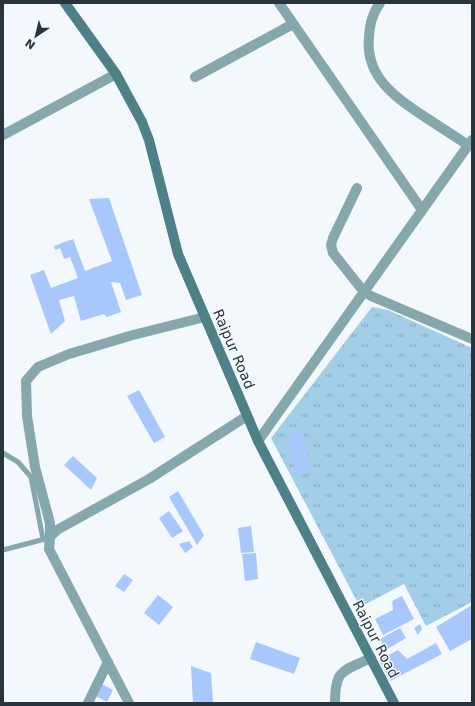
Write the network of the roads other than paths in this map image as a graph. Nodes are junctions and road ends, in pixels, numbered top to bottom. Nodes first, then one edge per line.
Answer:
1 (65, 3) edge
2 (278, 3) edge
3 (380, 3) edge
4 (293, 24) junction
5 (116, 74) junction
6 (195, 77) dead end
7 (3, 135) edge
8 (470, 143) edge
9 (358, 188) dead end
10 (422, 210) junction
11 (364, 292) junction
12 (205, 317) junction
13 (472, 339) edge
14 (247, 416) junction
15 (258, 441) junction
16 (3, 453) edge
17 (47, 538) junction
18 (3, 550) edge
19 (371, 658) junction
20 (108, 662) junction
21 (88, 703) edge
22 (129, 703) edge
23 (335, 703) edge
24 (394, 703) edge

1 - 5 main road, Raipur Road
2 - 4 street
3 - 8 street
4 - 6 street
4 - 10 street
5 - 7 street
5 - 12 main road, Raipur Road
8 - 10 street
9 - 11 street
10 - 11 street
11 - 13 street
11 - 15 street
12 - 14 main road, Raipur Road
12 - 17 street
14 - 15 main road, Raipur Road
14 - 17 street
15 - 19 main road, Raipur Road
16 - 17 lane
17 - 18 lane
17 - 20 street
19 - 23 street
19 - 24 main road, Raipur Road
20 - 21 street
20 - 22 street

